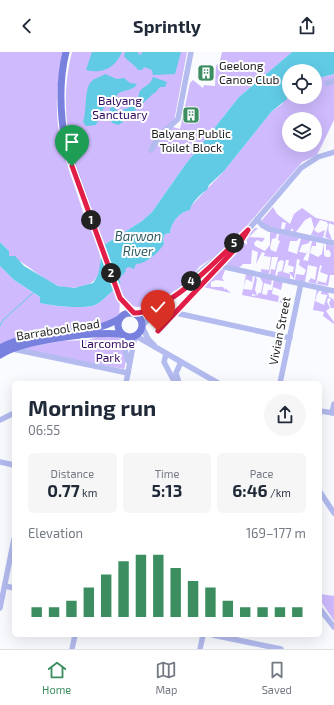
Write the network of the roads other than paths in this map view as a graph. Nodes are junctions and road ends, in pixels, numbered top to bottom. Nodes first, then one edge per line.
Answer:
1 (66, 52) edge
2 (192, 52) edge
3 (334, 81) edge
4 (327, 83) dead end
5 (151, 150) dead end
6 (334, 152) edge
7 (257, 219) junction
8 (253, 224) junction
9 (270, 228) junction
10 (248, 230) junction
11 (334, 243) edge
12 (220, 266) junction
13 (301, 283) junction
14 (334, 290) edge
15 (120, 298) junction
16 (167, 302) junction
17 (134, 313) junction
18 (176, 313) junction
19 (119, 319) junction
20 (142, 326) junction
21 (158, 331) dead end
22 (121, 334) junction
23 (135, 336) junction
24 (290, 338) junction
25 (150, 345) junction
26 (0, 348) edge
27 (23, 348) junction
28 (158, 349) junction
29 (0, 354) edge
30 (132, 354) junction
31 (166, 354) junction
32 (181, 362) junction
33 (129, 366) junction
34 (128, 373) junction
35 (126, 381) edge
36 (174, 381) edge
37 (179, 381) edge
38 (214, 381) edge
39 (280, 381) edge
40 (334, 404) edge
41 (322, 410) edge
42 (333, 413) edge
43 (12, 414) edge
44 (0, 420) edge
45 (0, 462) edge
46 (12, 465) edge
47 (322, 495) edge
48 (334, 513) edge
49 (12, 548) edge
50 (4, 586) junction
51 (12, 588) edge
52 (0, 608) edge
53 (322, 612) edge
54 (334, 627) edge
55 (75, 637) edge
56 (202, 637) edge
57 (223, 637) edge
58 (72, 649) edge
59 (200, 649) edge
60 (281, 649) edge

1 - 15 main road
2 - 5 street
3 - 4 street
6 - 7 street
7 - 8 street
7 - 9 street
8 - 9 street
8 - 10 street
9 - 11 street
10 - 12 street
10 - 16 street
12 - 13 street
12 - 18 street
13 - 14 street
13 - 24 street, Vivian Street
15 - 17 main road
15 - 19 main road
16 - 17 street
16 - 20 street
17 - 19 main road
17 - 20 main road
18 - 21 street
18 - 24 street
19 - 22 main road
19 - 26 main road, Barrabool Road
20 - 23 main road
20 - 28 street
22 - 23 main road
22 - 27 main road, Barrabool Road
22 - 33 street
23 - 25 street
23 - 30 street
24 - 39 street, Vivian Street
25 - 28 street
25 - 30 street
27 - 29 main road, Barrabool Road
27 - 34 street
28 - 31 street
30 - 33 street
31 - 32 street
31 - 36 street
32 - 37 street
32 - 38 street
33 - 34 street
34 - 35 street
40 - 42 street
41 - 42 street
43 - 44 street
45 - 46 street
47 - 48 street
49 - 50 street
50 - 51 street
50 - 52 street
53 - 54 street
55 - 58 street
56 - 59 street
57 - 60 street

